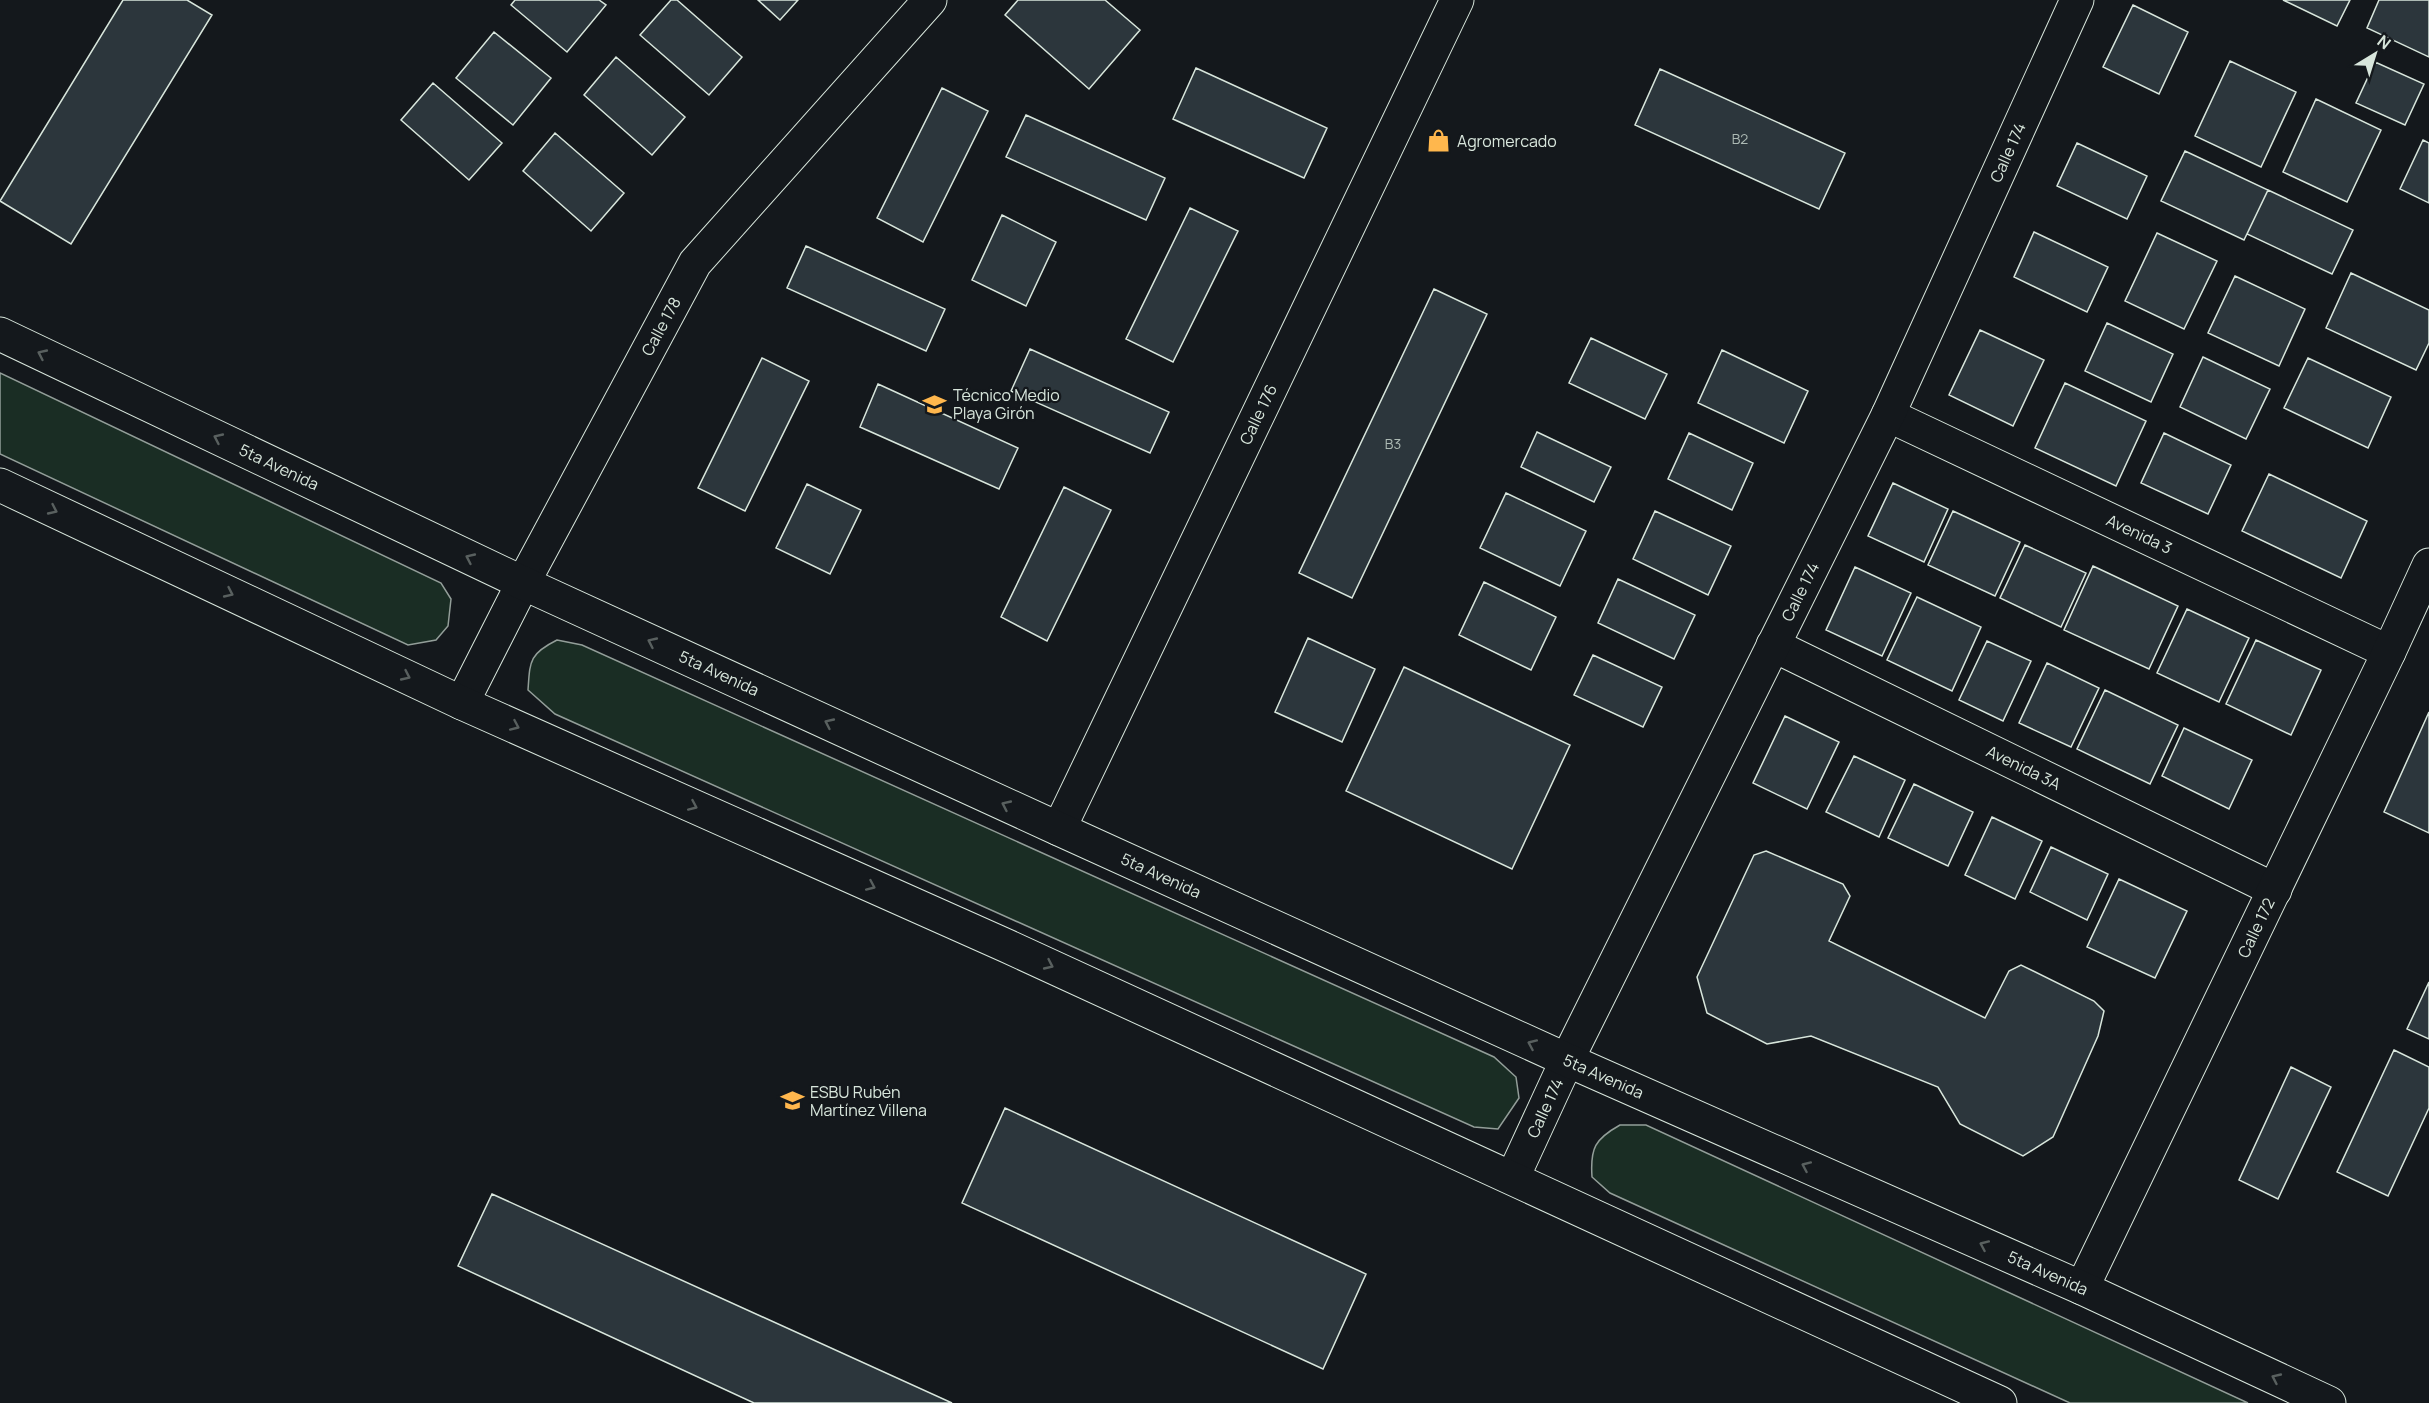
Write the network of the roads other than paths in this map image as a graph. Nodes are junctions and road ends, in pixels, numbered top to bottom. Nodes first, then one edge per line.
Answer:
1 (930, 0) edge
2 (1457, 0) edge
3 (2078, 0) edge
4 (0, 334) edge
5 (1888, 415) junction
6 (0, 484) edge
7 (2429, 565) edge
8 (523, 583) junction
9 (1773, 645) junction
10 (2389, 652) junction
11 (462, 702) junction
12 (1059, 829) junction
13 (2275, 890) junction
14 (1567, 1060) junction
15 (1513, 1177) junction
16 (2082, 1288) junction
17 (2000, 1403) edge
18 (2329, 1403) edge

1 - 8 main road, Calle 178
2 - 12 main road, Calle 176
3 - 5 main road, Calle 174
8 -> 4 main road, 5ta Avenida
5 - 9 main road, Calle 174
5 - 10 main road, Avenida 3
6 -> 11 main road
7 - 10 main road, Calle 172
8 - 11 main road, Calle 178
12 -> 8 main road, 5ta Avenida
9 - 13 main road, Avenida 3A
9 - 14 main road, Calle 174
10 - 13 main road, Calle 172
11 -> 15 main road
14 -> 12 main road, 5ta Avenida
13 - 16 main road, Calle 172
14 - 15 main road, Calle 174
16 -> 14 main road, 5ta Avenida
15 - 17 main road
18 -> 16 main road, 5ta Avenida

